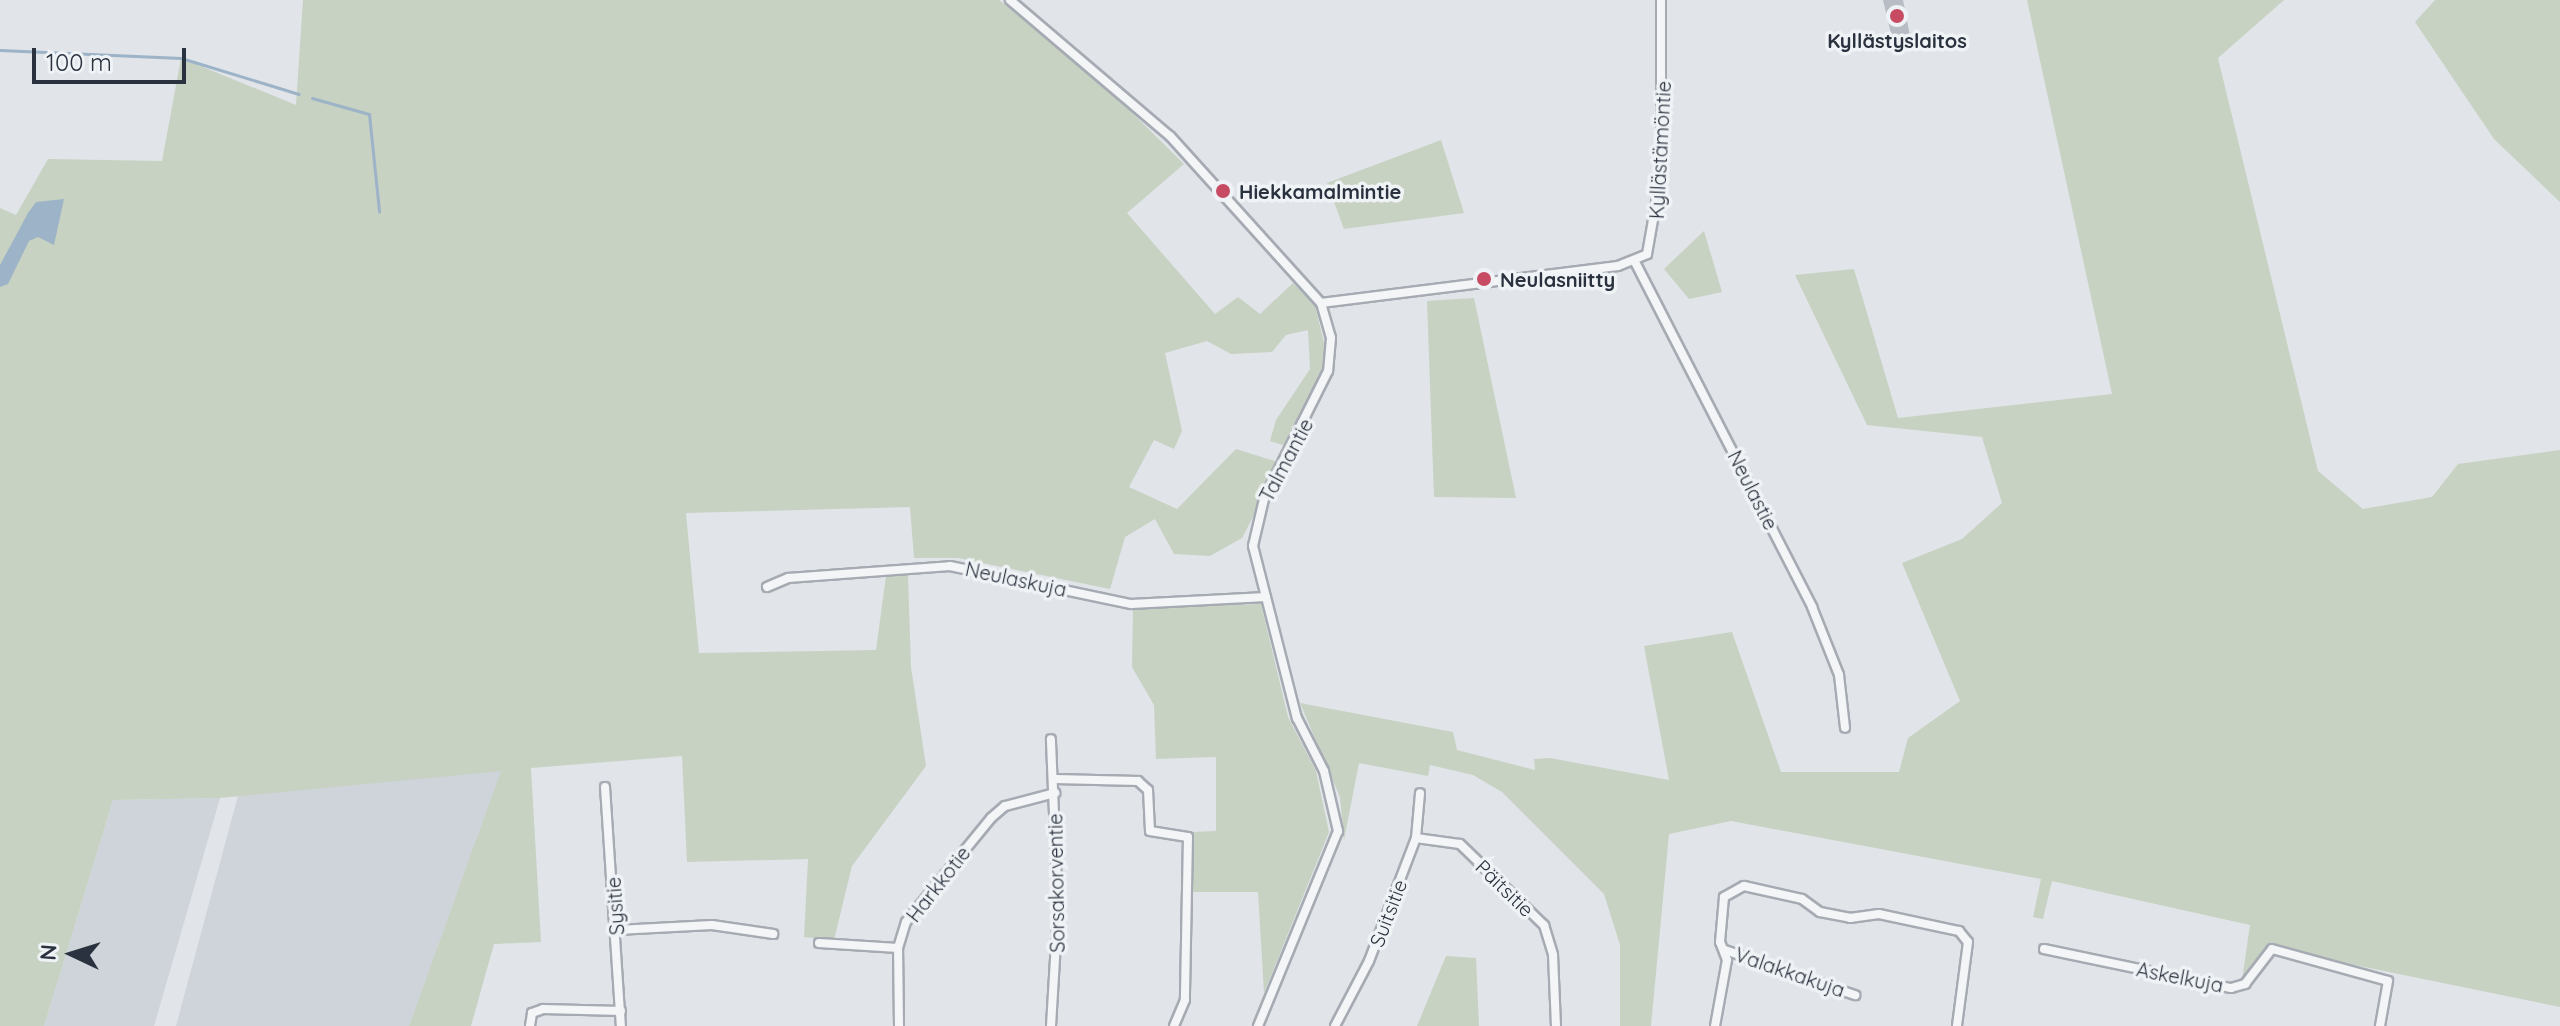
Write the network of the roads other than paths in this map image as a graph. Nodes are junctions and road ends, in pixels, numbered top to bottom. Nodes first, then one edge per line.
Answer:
1 (1010, 0) edge
2 (1661, 0) edge
3 (1635, 262) junction
4 (1321, 303) junction
5 (767, 587) dead end
6 (1266, 597) junction
7 (1845, 728) dead end
8 (1051, 739) dead end
9 (1055, 779) junction
10 (605, 787) dead end
11 (1055, 793) junction
12 (1420, 793) dead end
13 (1416, 838) junction
14 (617, 930) junction
15 (773, 934) dead end
16 (819, 943) dead end
17 (898, 948) junction
18 (2044, 949) dead end
19 (1725, 950) junction
20 (1855, 995) dead end
21 (621, 1011) junction
22 (530, 1026) edge
23 (621, 1026) edge
24 (899, 1026) edge
25 (1051, 1026) edge
26 (1174, 1026) edge
27 (1258, 1026) edge
28 (1335, 1026) edge
29 (1556, 1026) edge
30 (1715, 1026) edge
31 (1957, 1026) edge
32 (2380, 1026) edge

1 - 4 street, Talmantie
2 - 3 street, Kyllästämöntie
3 - 4 street
3 - 7 street, Neulastie
4 - 6 street, Talmantie
5 - 6 street, Neulaskuja
6 - 27 street, Talmantie
8 - 9 street, Sorsakorventie
9 - 11 street, Sorsakorventie
9 - 26 street
10 - 14 street, Sysitie
11 - 17 street, Harkkotie
11 - 25 street, Sorsakorventie
12 - 13 street, Suitsitie
13 - 28 street, Suitsitie
13 - 29 street, Päitsitie
14 - 15 street
14 - 21 street, Sysitie
16 - 17 street
17 - 24 street, Harkkotie
18 - 32 street, Askelkuja
19 - 20 street, Valakkakuja
19 - 30 street
19 - 31 street
21 - 22 street
21 - 23 street, Sysitie

